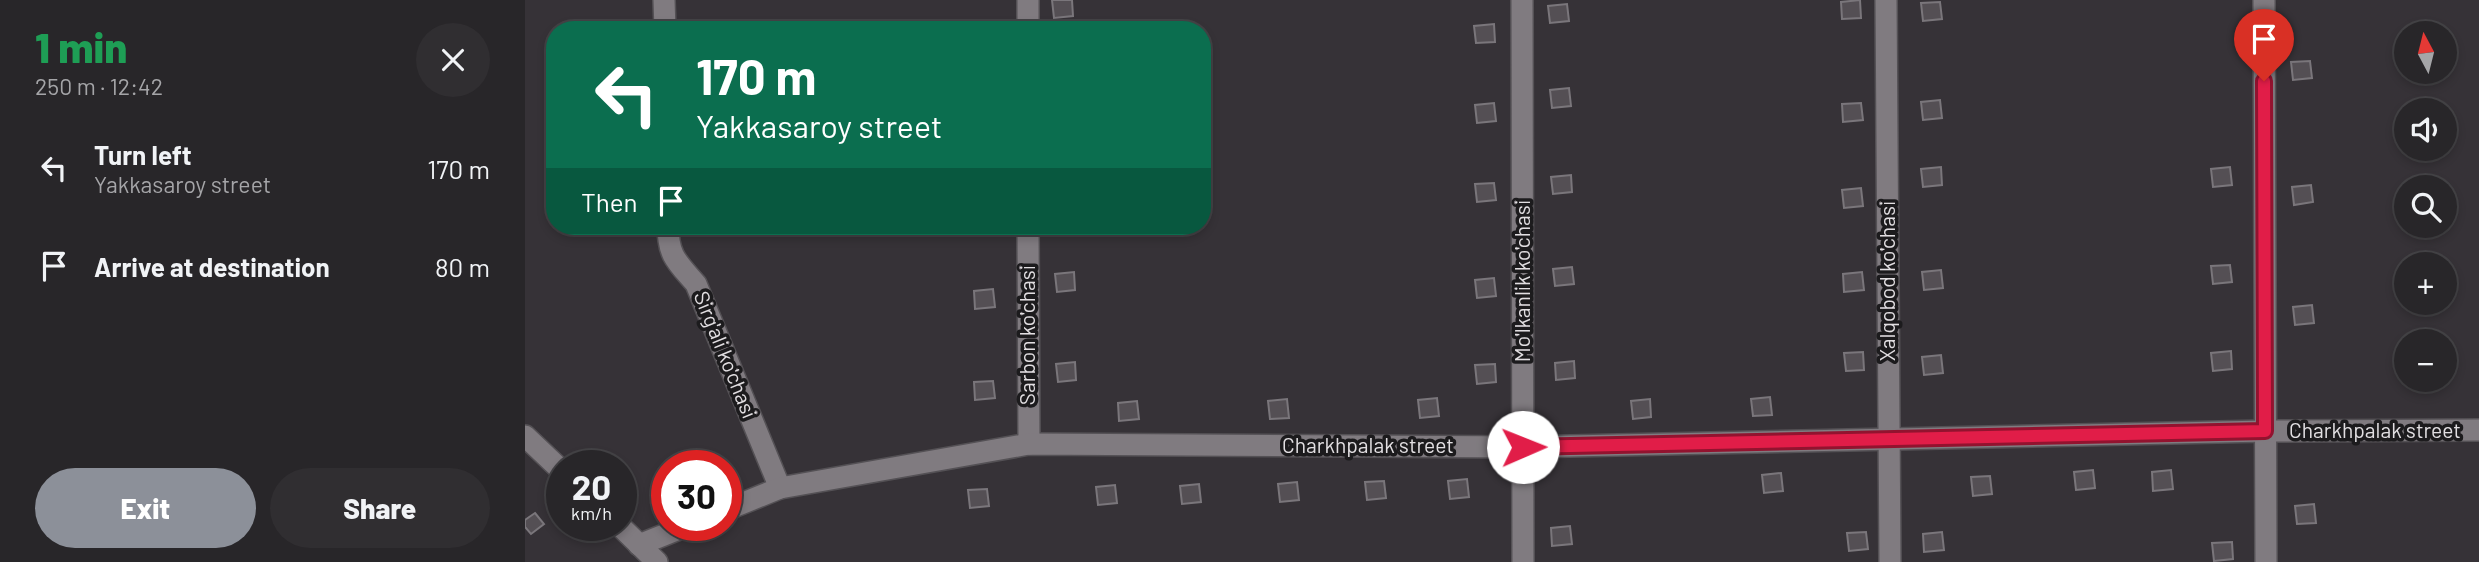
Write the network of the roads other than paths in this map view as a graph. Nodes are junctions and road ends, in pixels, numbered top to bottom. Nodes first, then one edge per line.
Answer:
1 (664, 0) edge
2 (1028, 0) edge
3 (1522, 0) edge
4 (1886, 0) edge
5 (2264, 0) edge
6 (664, 21) edge
7 (1028, 21) edge
8 (668, 235) edge
9 (1028, 235) edge
10 (2479, 430) edge
11 (2265, 431) junction
12 (525, 436) edge
13 (1889, 440) junction
14 (1029, 444) junction
15 (1523, 447) junction
16 (546, 456) edge
17 (780, 488) junction
18 (742, 503) edge
19 (651, 540) edge
20 (635, 541) edge
21 (639, 545) junction
22 (657, 562) edge
23 (1523, 562) edge
24 (1890, 562) edge
25 (2266, 562) edge

1 - 6 street
2 - 7 street
3 - 15 street, Mo'lkanlik ko'chasi
4 - 13 street, Xalqobod ko'chasi
5 - 11 street
8 - 17 street, Sirg'ali ko'chasi
9 - 14 street, Sarbon ko'chasi
10 - 11 street, Charkhpalak street
11 - 13 street, Charkhpalak street
11 - 25 street
12 - 16 street
13 - 15 street, Charkhpalak street
13 - 24 street, Xalqobod ko'chasi
14 - 15 street, Charkhpalak street
14 - 17 street, Charkhpalak street
15 - 23 street, Mo'lkanlik ko'chasi
17 - 18 street, Charkhpalak street
19 - 21 street
20 - 21 street
21 - 22 street

